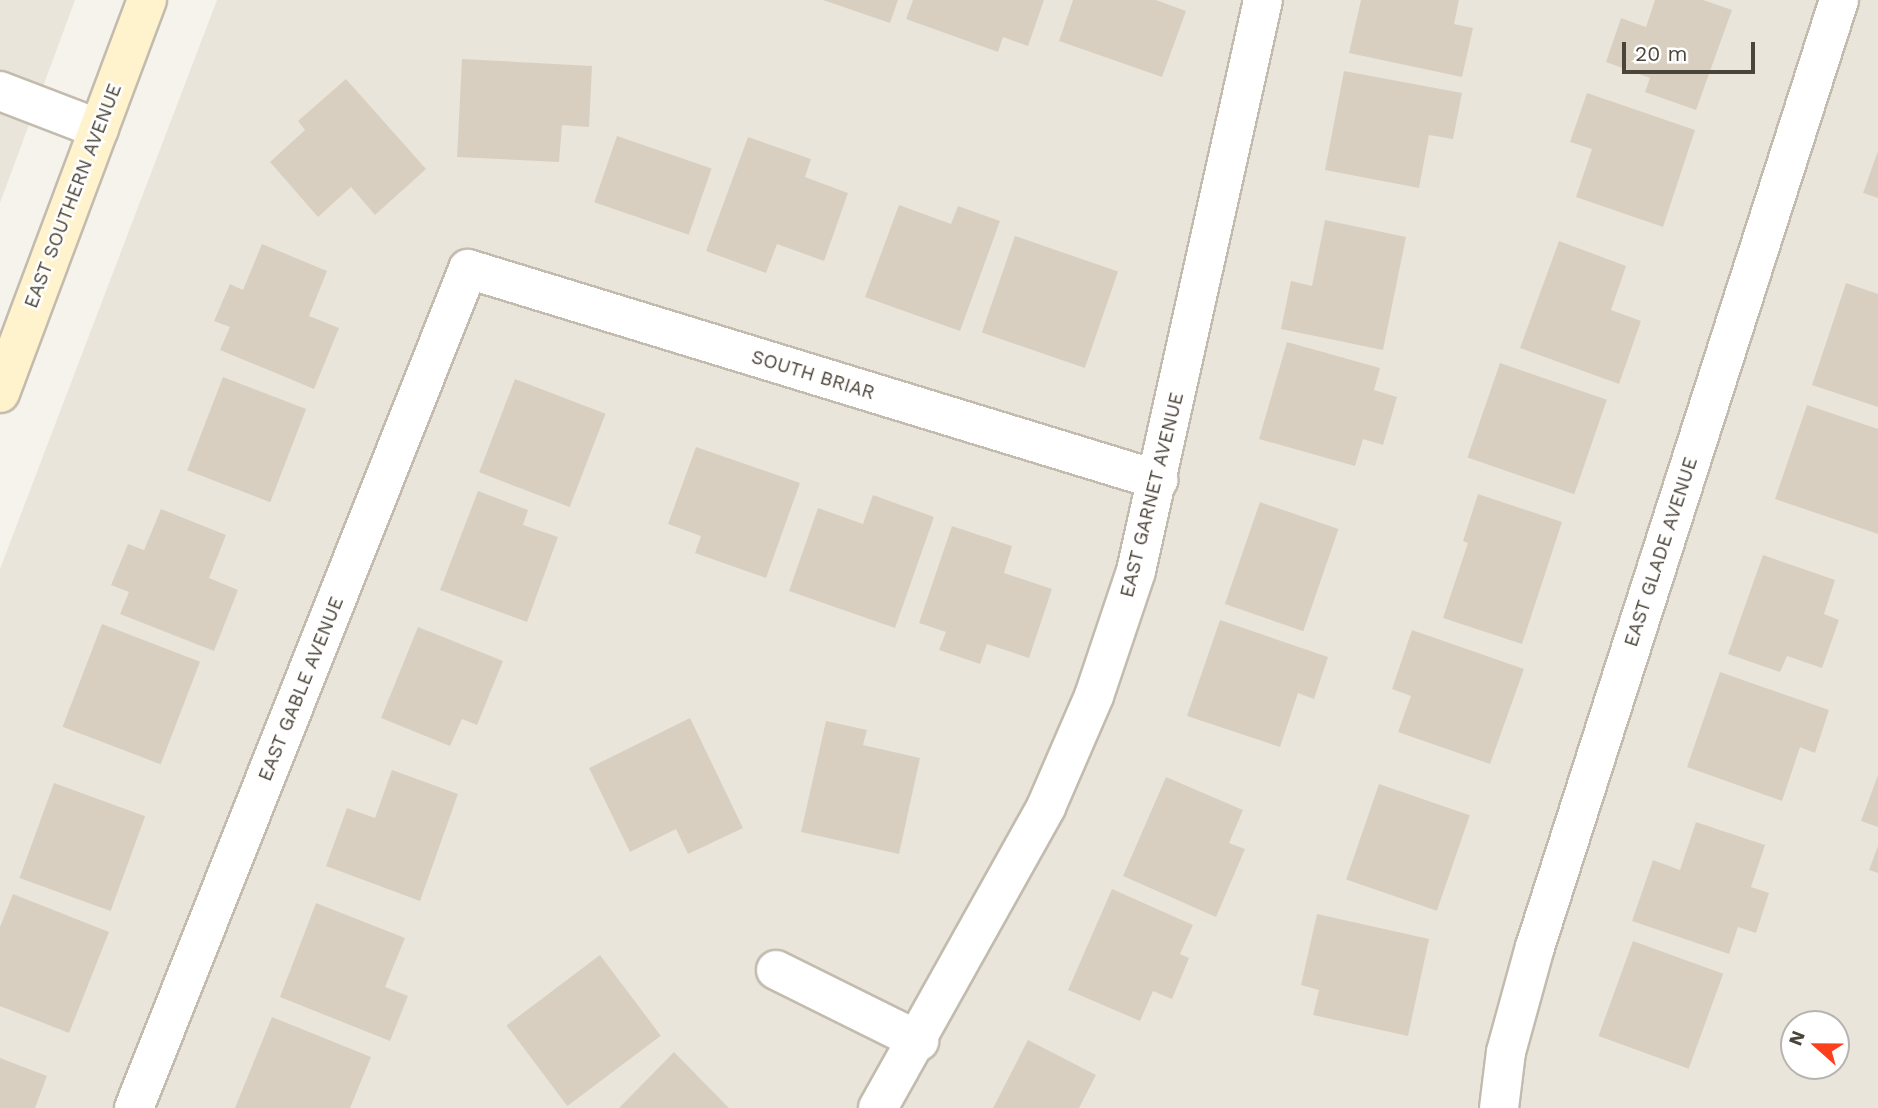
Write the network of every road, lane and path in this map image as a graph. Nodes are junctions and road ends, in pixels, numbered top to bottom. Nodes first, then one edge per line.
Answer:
1 (147, 0) edge
2 (1263, 0) edge
3 (1839, 0) edge
4 (0, 92) edge
5 (99, 129) junction
6 (468, 269) joint
7 (0, 393) edge
8 (1158, 480) junction
9 (776, 970) dead end
10 (919, 1041) junction
11 (134, 1108) edge
12 (878, 1108) edge
13 (1499, 1108) edge

1 - 5 main road, EAST SOUTHERN AVENUE
2 - 8 street, EAST GARNET AVENUE
3 - 13 street, EAST GLADE AVENUE
4 - 5 street
5 - 7 main road, EAST SOUTHERN AVENUE
6 - 8 street, SOUTH BRIAR
6 - 11 street, EAST GABLE AVENUE
8 - 10 street, EAST GARNET AVENUE
9 - 10 street
10 - 12 street, EAST GARNET AVENUE

